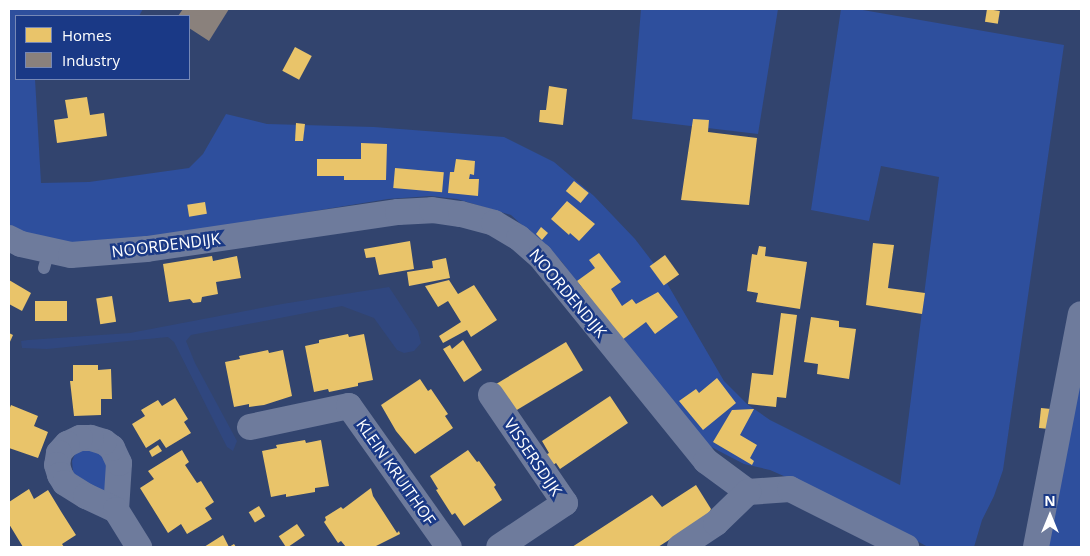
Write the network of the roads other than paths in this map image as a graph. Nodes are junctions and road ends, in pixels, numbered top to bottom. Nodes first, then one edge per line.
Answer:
1 (9, 238) edge
2 (9, 252) edge
3 (54, 261) junction
4 (1081, 314) edge
5 (491, 395) dead end
6 (250, 428) dead end
7 (748, 492) junction
8 (116, 510) dead end
9 (139, 547) edge
10 (449, 547) edge
11 (500, 547) edge
12 (680, 547) edge
13 (906, 547) edge
14 (1036, 547) edge

1 - 3 street, NOORDENDIJK
2 - 3 lane, NOORDENDIJK
3 - 7 street, NOORDENDIJK
4 - 14 street
5 - 11 street, VISSERSDIJK
6 - 10 street, KLEIN KRUITHOF
7 - 12 street
7 - 13 street
8 - 9 street

